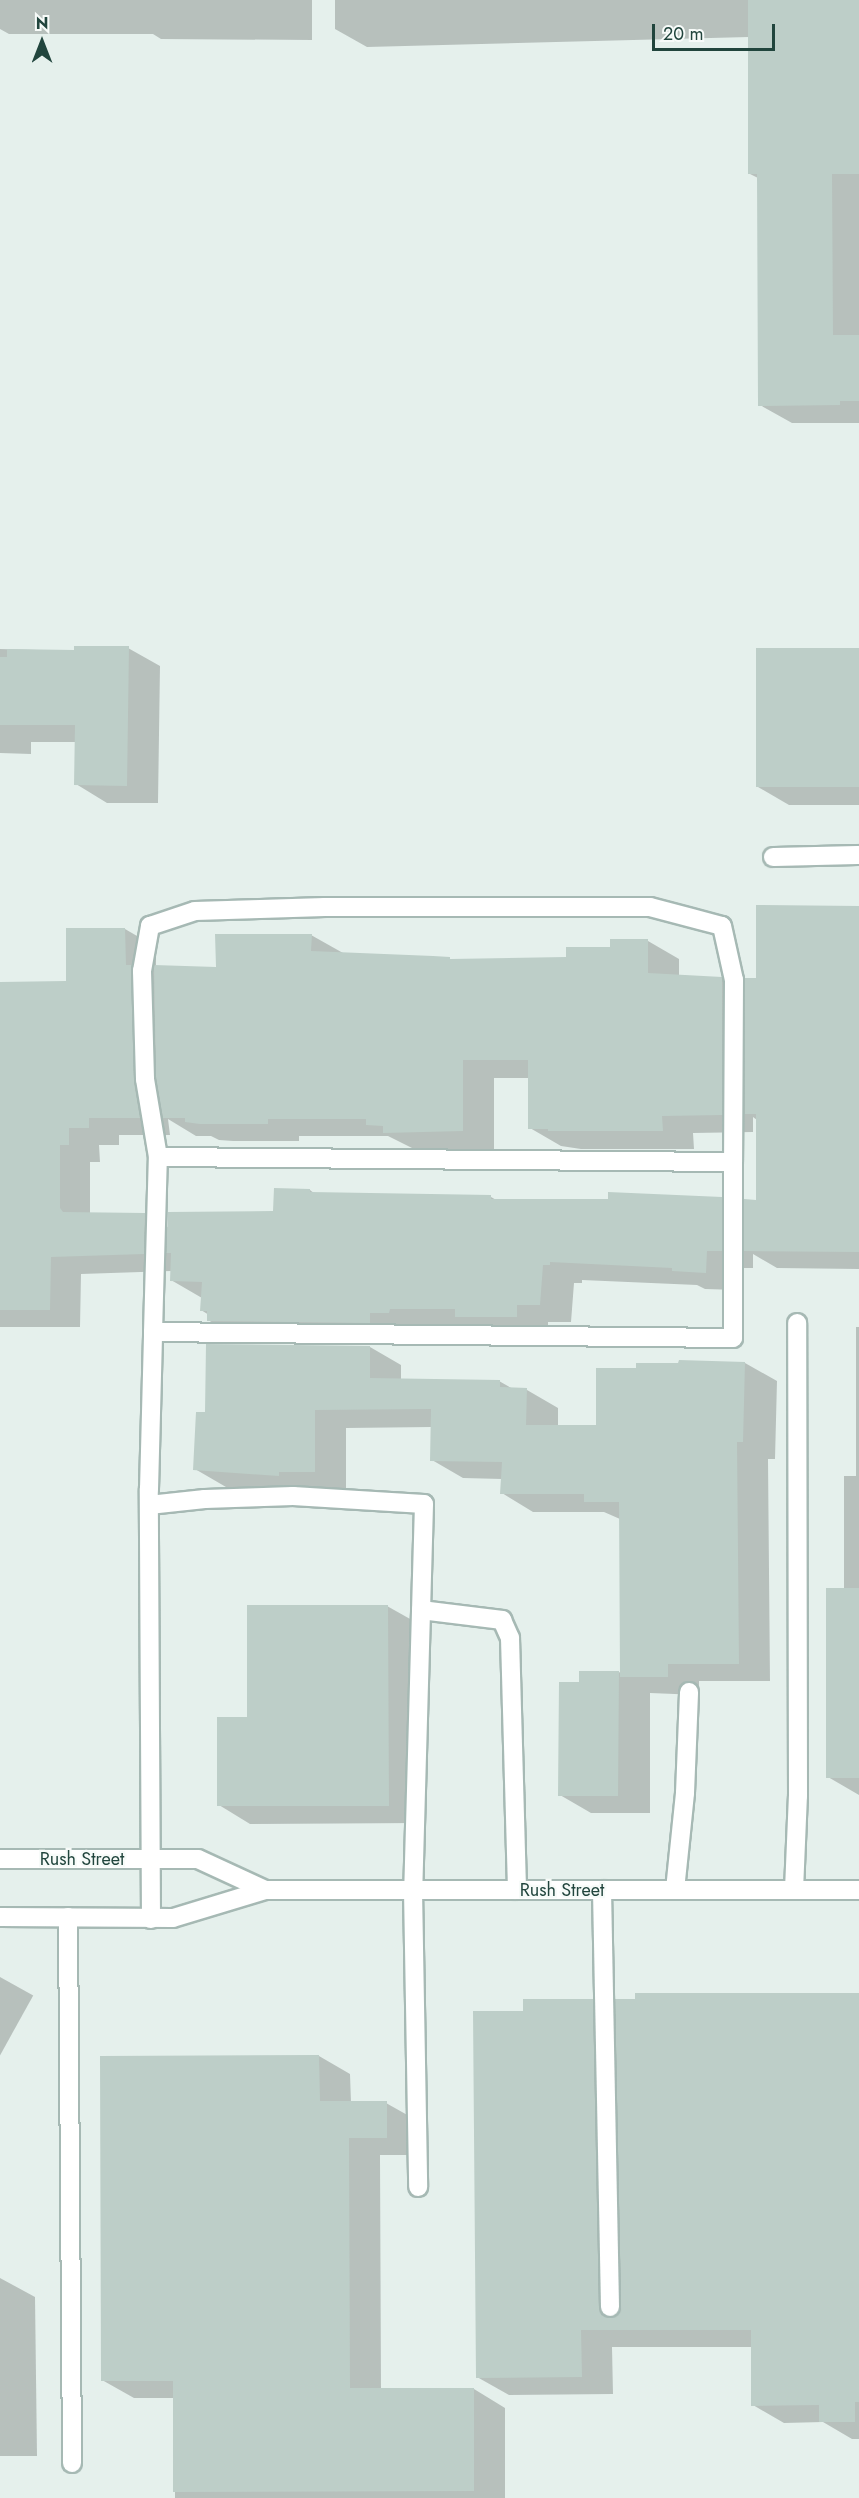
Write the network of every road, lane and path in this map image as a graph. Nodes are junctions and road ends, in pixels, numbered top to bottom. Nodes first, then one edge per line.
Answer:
1 (859, 855) edge
2 (773, 857) dead end
3 (158, 1156) junction
4 (733, 1162) junction
5 (797, 1323) dead end
6 (153, 1332) junction
7 (149, 1504) junction
8 (421, 1610) junction
9 (689, 1692) dead end
10 (0, 1859) edge
11 (150, 1859) junction
12 (265, 1890) junction
13 (413, 1890) junction
14 (517, 1890) junction
15 (602, 1890) junction
16 (675, 1890) junction
17 (794, 1890) junction
18 (859, 1890) edge
19 (0, 1917) edge
20 (68, 1917) junction
21 (151, 1919) junction
22 (418, 2187) dead end
23 (610, 2307) dead end
24 (72, 2463) dead end

1 - 2 street
3 - 4 street
3 - 4 street
3 - 6 street
4 - 6 street
5 - 17 street
6 - 7 street
7 - 8 street
7 - 11 street
8 - 13 street
8 - 14 street
9 - 16 street
10 - 11 street, Rush Street
11 - 12 street, Rush Street
11 - 21 street
12 - 13 street, Rush Street
12 - 21 street, Rush Street
13 - 14 street, Rush Street
13 - 22 street
14 - 15 street, Rush Street
15 - 16 street, Rush Street
15 - 23 street
16 - 17 street, Rush Street
17 - 18 street, Rush Street
19 - 20 street, Rush Street
20 - 21 street, Rush Street
20 - 24 street

